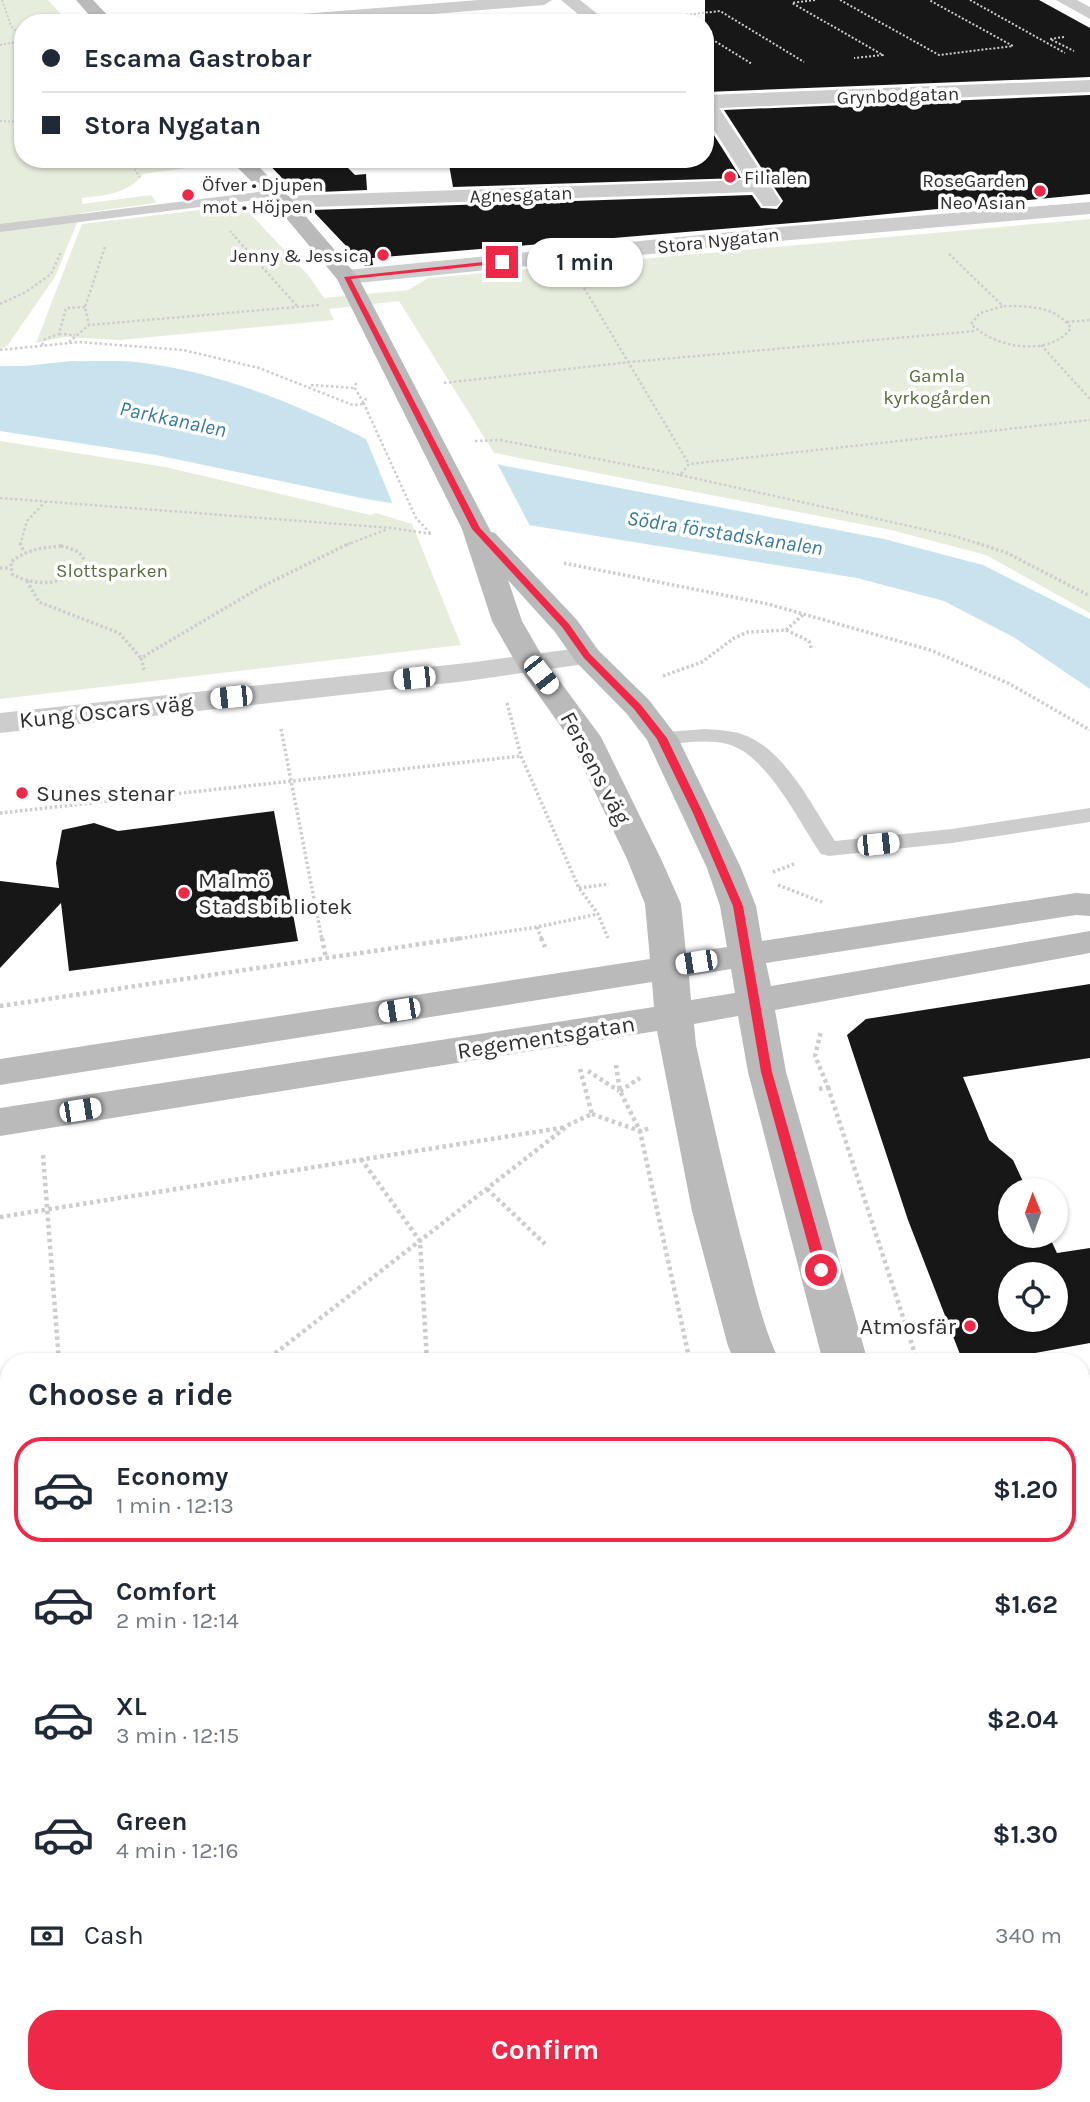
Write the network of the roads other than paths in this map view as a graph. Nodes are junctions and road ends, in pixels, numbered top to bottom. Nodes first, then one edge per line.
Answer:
1 (84, 0) edge
2 (544, 0) edge
3 (598, 0) edge
4 (1064, 0) edge
5 (571, 1) edge
6 (97, 14) edge
7 (366, 14) edge
8 (588, 14) edge
9 (1090, 14) edge
10 (1090, 86) edge
11 (714, 102) edge
12 (714, 115) edge
13 (246, 168) edge
14 (759, 186) junction
15 (263, 189) junction
16 (41, 207) dead end
17 (1090, 208) edge
18 (33, 223) junction
19 (0, 228) edge
20 (791, 233) junction
21 (347, 277) junction
22 (476, 529) junction
23 (587, 656) junction
24 (531, 663) junction
25 (0, 723) edge
26 (662, 738) junction
27 (1090, 816) edge
28 (1090, 905) edge
29 (1090, 942) edge
30 (745, 955) junction
31 (671, 966) junction
32 (753, 1001) junction
33 (675, 1015) junction
34 (0, 1072) edge
35 (0, 1122) edge
36 (755, 1353) edge
37 (848, 1353) edge

1 - 6 main road
2 - 7 street
3 - 5 street
4 - 9 street
5 - 8 street
10 - 11 street, Grynbodgatan
12 - 14 street
13 - 15 main road
14 - 15 street, Agnesgatan
14 - 20 street
15 - 18 lane
15 - 21 main road
16 - 18 lane
17 - 20 street, Stora Nygatan
18 - 19 lane
20 - 21 street, Stora Nygatan
21 - 22 main road
22 - 23 main road
22 - 24 main road, Fersens väg
23 - 24 street, Kung Oscars väg
23 - 26 main road
24 - 25 street, Kung Oscars väg
24 - 31 main road, Fersens väg
26 - 27 lane
26 - 30 main road
28 - 30 main road
29 - 32 main road, Regementsgatan
30 - 31 main road
30 - 32 main road
31 - 33 main road, Fersens väg
31 - 34 main road
32 - 33 main road, Regementsgatan
32 - 37 main road
33 - 35 main road, Regementsgatan
33 - 36 main road, Fersens väg

